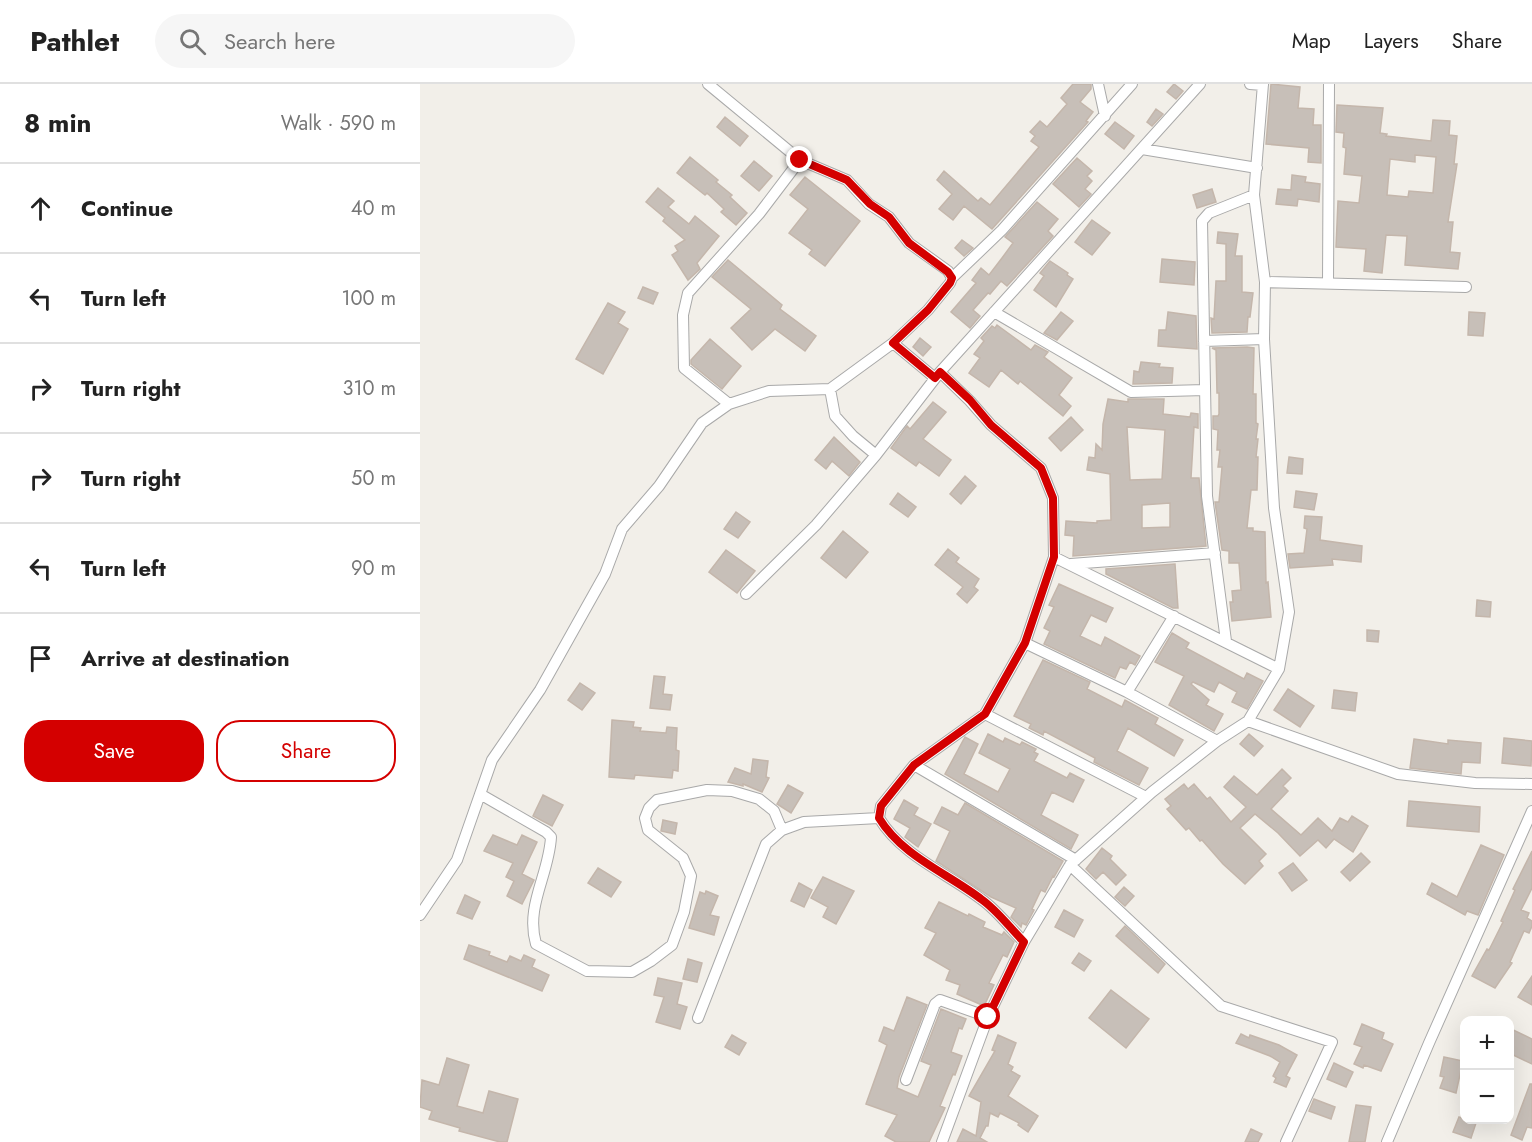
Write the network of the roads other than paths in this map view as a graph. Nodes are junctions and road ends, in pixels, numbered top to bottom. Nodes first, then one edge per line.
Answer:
1 (708, 84) edge
2 (1098, 84) edge
3 (1132, 84) edge
4 (1200, 84) edge
5 (1250, 84) edge
6 (1329, 84) edge
7 (1263, 85) edge
8 (1105, 116) junction
9 (1142, 149) junction
10 (800, 160) junction
11 (1257, 168) junction
12 (1254, 195) junction
13 (952, 278) junction
14 (1265, 282) junction
15 (1328, 284) junction
16 (1466, 287) dead end
17 (994, 312) junction
18 (1264, 339) junction
19 (1204, 341) junction
20 (893, 343) junction
21 (937, 375) junction
22 (830, 389) junction
23 (1205, 390) junction
24 (729, 404) junction
25 (876, 455) junction
26 (1215, 553) junction
27 (1054, 557) junction
28 (1069, 564) junction
29 (746, 594) dead end
30 (1174, 616) junction
31 (1226, 641) junction
32 (1025, 643) junction
33 (1279, 669) junction
34 (1127, 692) junction
35 (985, 714) junction
36 (1248, 721) junction
37 (1217, 741) junction
38 (914, 765) junction
39 (1532, 784) edge
40 (480, 794) junction
41 (1146, 797) junction
42 (1532, 811) edge
43 (879, 818) junction
44 (782, 830) junction
45 (1073, 862) junction
46 (420, 915) edge
47 (1024, 942) junction
48 (988, 1017) junction
49 (698, 1018) dead end
50 (906, 1080) dead end
51 (942, 1142) edge
52 (1286, 1142) edge
53 (1387, 1142) edge

1 - 10 street
2 - 8 street
3 - 8 street
4 - 9 street
5 - 7 street
6 - 15 street
7 - 11 street
8 - 13 street
9 - 11 street
9 - 17 street
10 - 13 street
10 - 24 street
11 - 12 street
12 - 14 street
12 - 19 street
13 - 20 street
14 - 15 street
14 - 18 street
15 - 16 street
17 - 21 street
17 - 23 street
18 - 19 street
18 - 33 street
19 - 23 street
20 - 21 street
20 - 22 street
21 - 25 street
21 - 27 street
22 - 24 street
22 - 25 street
23 - 26 street
24 - 40 street
25 - 29 street
26 - 28 street
26 - 31 street
27 - 28 street
27 - 32 street
28 - 30 street
30 - 31 street
30 - 34 street
31 - 33 street
32 - 34 street
32 - 35 street
33 - 36 street
34 - 37 street
35 - 38 street
35 - 41 street
36 - 37 street
36 - 39 street
37 - 41 street
38 - 43 street
38 - 45 street
40 - 44 street
40 - 46 street
41 - 45 street
42 - 53 street
43 - 44 street
43 - 47 street
44 - 49 street
45 - 47 street
45 - 52 street
47 - 48 street
48 - 50 street
48 - 51 street

